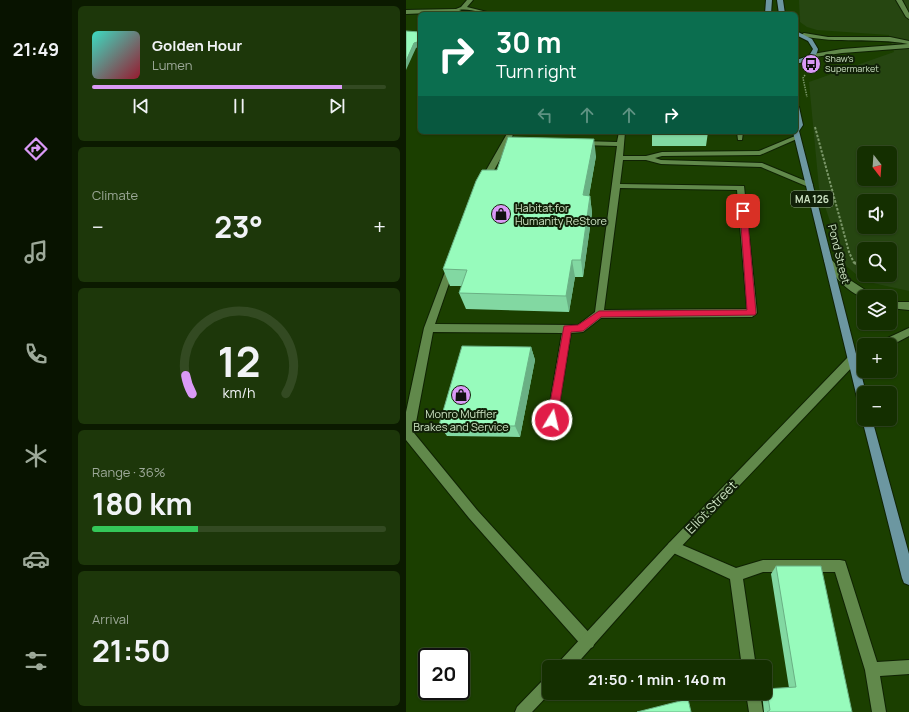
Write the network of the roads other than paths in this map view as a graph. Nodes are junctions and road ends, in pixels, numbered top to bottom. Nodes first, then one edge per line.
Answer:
1 (470, 0) edge
2 (769, 0) edge
3 (780, 0) edge
4 (899, 0) edge
5 (465, 11) edge
6 (406, 12) edge
7 (768, 12) edge
8 (782, 12) edge
9 (909, 17) edge
10 (798, 34) edge
11 (804, 35) junction
12 (909, 44) edge
13 (815, 55) junction
14 (798, 62) edge
15 (798, 116) edge
16 (798, 129) edge
17 (622, 134) edge
18 (795, 134) edge
19 (796, 134) edge
20 (509, 136) edge
21 (522, 141) edge
22 (575, 143) edge
23 (620, 144) junction
24 (619, 158) junction
25 (646, 158) junction
26 (809, 184) junction
27 (616, 186) junction
28 (479, 191) edge
29 (455, 255) edge
30 (828, 261) junction
31 (857, 290) edge
32 (897, 305) edge
33 (909, 306) edge
34 (599, 314) junction
35 (429, 328) junction
36 (567, 328) junction
37 (909, 332) edge
38 (897, 338) edge
39 (857, 358) edge
40 (852, 360) junction
41 (859, 386) edge
42 (552, 420) dead end
43 (869, 426) edge
44 (673, 547) junction
45 (736, 575) junction
46 (909, 578) edge
47 (588, 642) junction
48 (571, 660) edge
49 (748, 660) edge
50 (909, 667) edge
51 (872, 670) junction
52 (542, 691) edge
53 (754, 700) edge
54 (522, 712) edge
55 (756, 712) edge
56 (880, 712) edge

1 - 5 street
2 - 7 main road
3 - 8 main road
4 - 9 street
5 - 6 street
10 - 11 main road
11 - 12 street
11 - 13 main road
12 - 13 street
13 - 14 main road
15 - 16 main road, Pond Street / MA 126
17 - 23 street
18 - 25 street
19 - 26 main road, Pond Street / MA 126
20 - 21 street
20 - 28 street
22 - 23 street
23 - 24 street
24 - 25 street
24 - 27 street
25 - 26 street
26 - 30 main road, Pond Street / MA 126
27 - 34 street
27 - 34 street
29 - 35 street
30 - 31 street
30 - 40 main road, Pond Street / MA 126
32 - 33 street
34 - 36 street
35 - 36 street
35 - 47 street
36 - 42 street
37 - 38 street
39 - 40 street, Eliot Street
40 - 41 main road, Pond Street / MA 126
40 - 44 street, Eliot Street
43 - 46 main road
44 - 45 street
44 - 47 street, Eliot Street
45 - 49 street
45 - 51 street
47 - 48 street, Eliot Street
50 - 51 street
51 - 56 street
52 - 54 street
53 - 55 street

